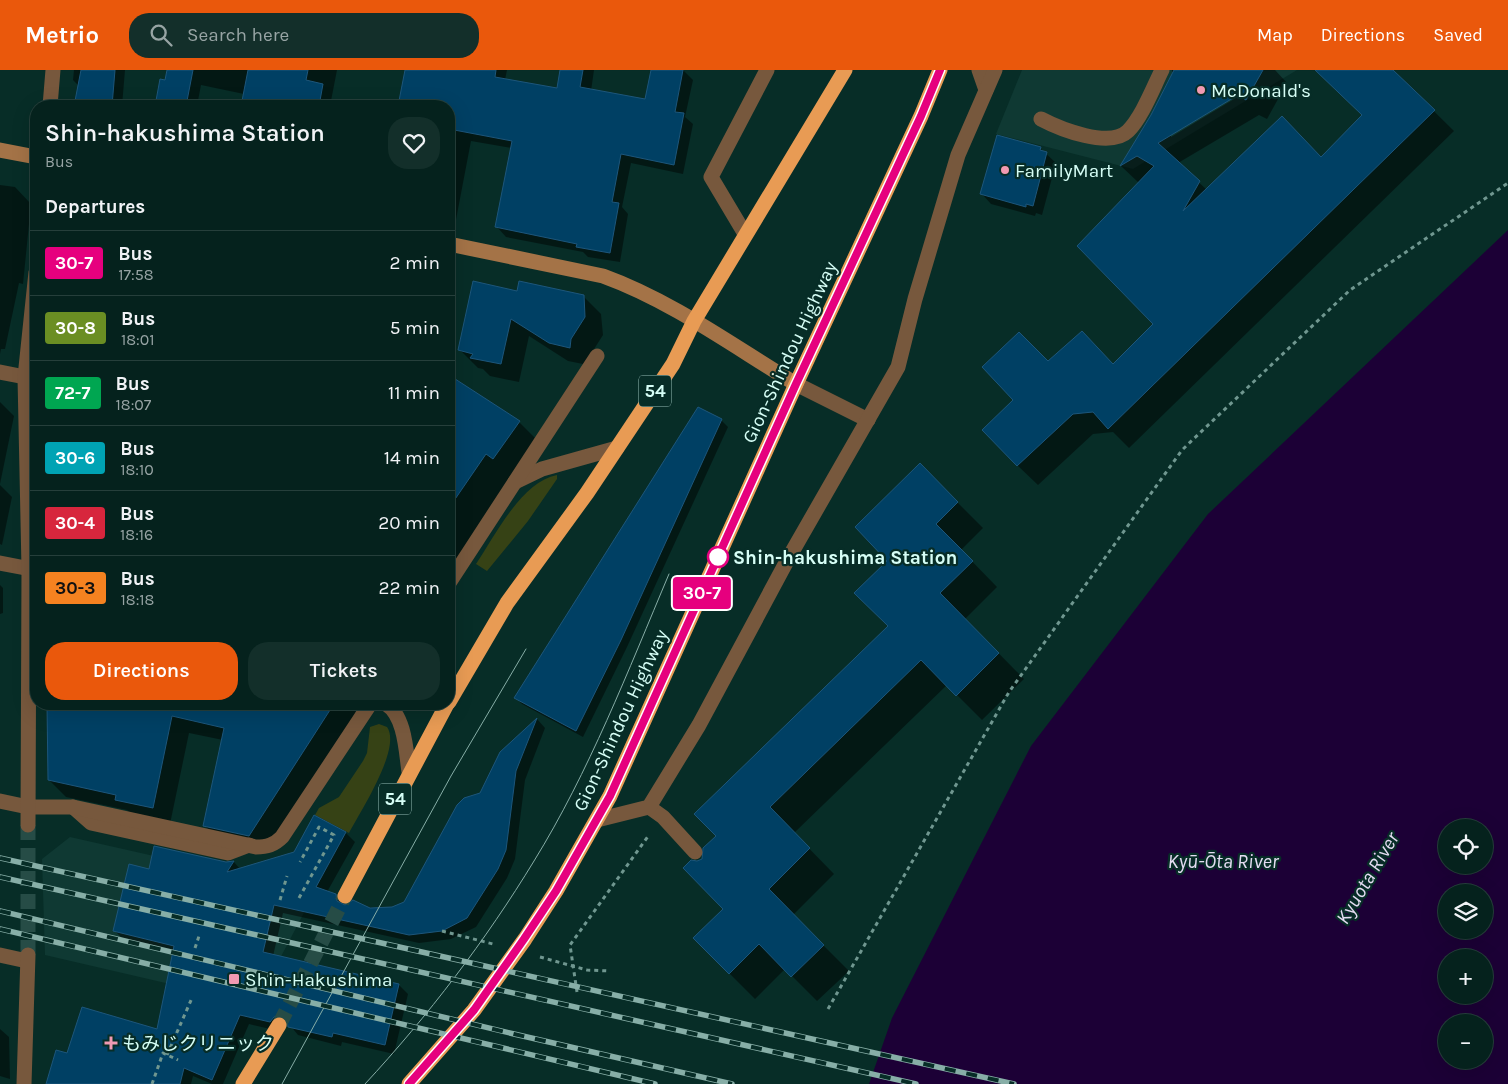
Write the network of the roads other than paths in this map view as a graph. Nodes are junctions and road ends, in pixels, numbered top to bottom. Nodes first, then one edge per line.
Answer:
1 (53, 70) edge
2 (767, 70) edge
3 (845, 70) edge
4 (940, 70) edge
5 (980, 70) edge
6 (995, 70) edge
7 (1162, 70) edge
8 (986, 90) junction
9 (50, 100) edge
10 (1040, 119) dead end
11 (0, 150) edge
12 (30, 156) edge
13 (745, 234) junction
14 (455, 245) edge
15 (694, 321) junction
16 (30, 329) edge
17 (597, 356) dead end
18 (0, 372) edge
19 (25, 377) junction
20 (796, 384) junction
21 (868, 420) junction
22 (617, 448) junction
23 (514, 483) junction
24 (30, 497) edge
25 (0, 563) edge
26 (30, 568) edge
27 (455, 574) edge
28 (455, 691) edge
29 (30, 710) edge
30 (366, 710) edge
31 (394, 710) edge
32 (444, 710) edge
33 (409, 772) junction
34 (0, 801) edge
35 (28, 807) junction
36 (649, 807) junction
37 (597, 820) junction
38 (28, 825) tunnel mouth
39 (695, 852) dead end
40 (345, 896) tunnel mouth
41 (0, 955) edge
42 (279, 1024) tunnel mouth
43 (24, 1084) edge
44 (243, 1084) edge
45 (409, 1084) edge

1 - 9 street
2 - 13 street
3 - 13 highway, 54
4 - 20 highway, Gion-Shindou Highway
5 - 8 street
6 - 8 street
7 - 10 street
8 - 21 street
11 - 12 street
13 - 15 highway, 54
14 - 15 street
15 - 20 street
15 - 22 highway, 54
16 - 19 street
17 - 23 street
18 - 19 street
19 - 24 street
20 - 21 street
20 - 37 highway, Gion-Shindou Highway
21 - 36 street
22 - 23 street
22 - 28 highway, 54
23 - 27 street
25 - 26 street
29 - 35 street
30 - 35 street
31 - 33 street
32 - 33 highway, 54
33 - 40 highway, 54
34 - 35 street
35 - 38 street
36 - 37 street
36 - 39 street
37 - 45 highway, Gion-Shindou Highway
41 - 43 street
42 - 44 highway

